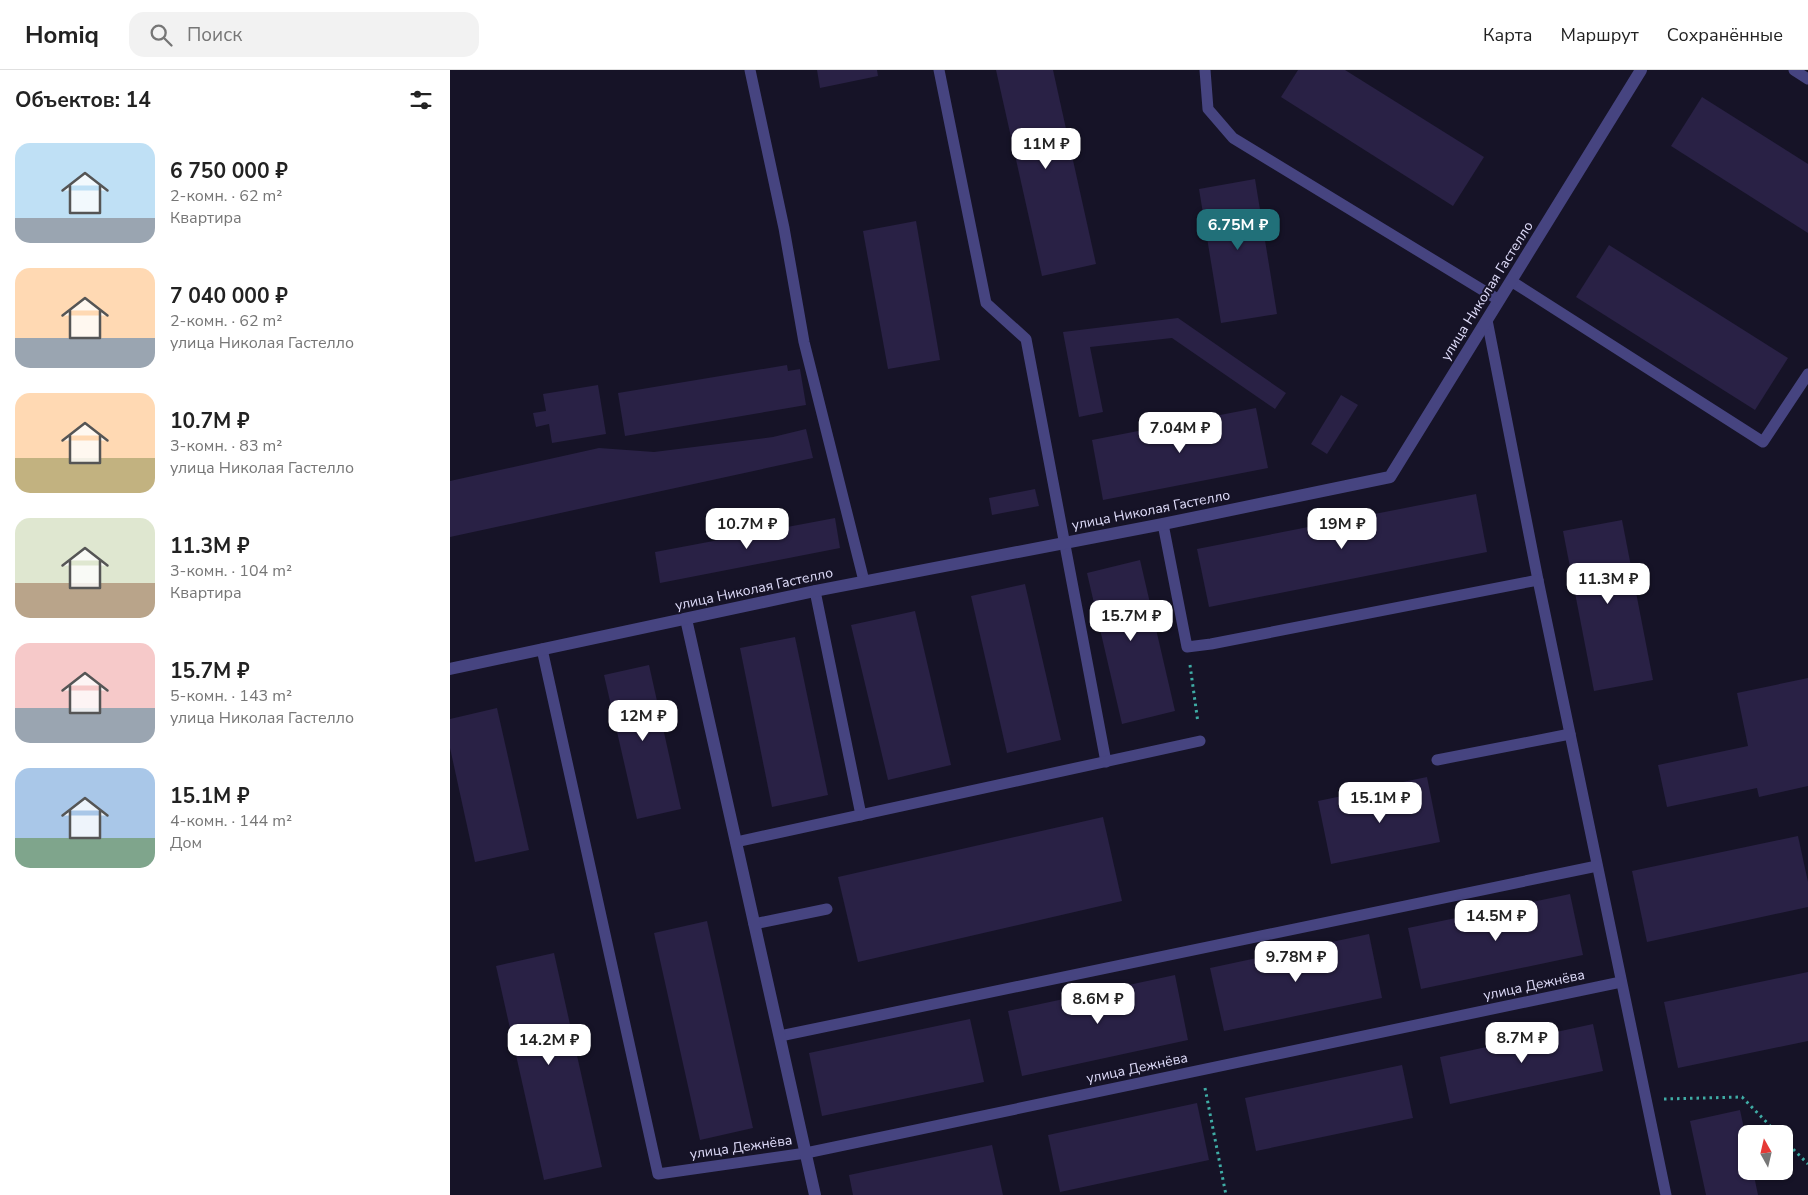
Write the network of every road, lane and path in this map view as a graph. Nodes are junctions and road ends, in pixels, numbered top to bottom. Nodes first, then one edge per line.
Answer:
1 (750, 70) edge
2 (939, 70) edge
3 (1206, 70) edge
4 (1641, 70) edge
5 (1794, 70) edge
6 (1808, 79) edge
7 (1511, 281) junction
8 (1499, 300) junction
9 (1487, 320) junction
10 (1808, 374) edge
11 (1163, 524) junction
12 (1064, 542) junction
13 (1538, 580) junction
14 (864, 582) junction
15 (815, 591) junction
16 (686, 619) junction
17 (1187, 647) junction
18 (542, 649) junction
19 (450, 669) edge
20 (1570, 734) junction
21 (1200, 741) joint
22 (1436, 760) dead end
23 (1106, 762) junction
24 (860, 815) junction
25 (736, 842) junction
26 (1597, 866) junction
27 (827, 908) dead end
28 (754, 924) junction
29 (1621, 982) junction
30 (780, 1036) junction
31 (1201, 1070) junction
32 (1646, 1100) junction
33 (1769, 1125) edge
34 (1793, 1149) edge
35 (806, 1153) junction
36 (1808, 1164) edge
37 (815, 1195) edge
38 (1226, 1195) edge
39 (1666, 1195) edge

1 - 14 lane
2 - 12 lane
3 - 8 lane
4 - 7 street, улица Николая Гастелло
5 - 6 lane
7 - 8 street, улица Николая Гастелло
7 - 10 lane
8 - 9 street, улица Николая Гастелло
9 - 11 street, улица Николая Гастелло
9 - 13 lane
11 - 12 street, улица Николая Гастелло
11 - 17 lane
12 - 14 street, улица Николая Гастелло
12 - 23 lane
13 - 17 lane
13 - 20 lane
14 - 15 street, улица Николая Гастелло
15 - 16 street, улица Николая Гастелло
15 - 24 lane
16 - 18 street, улица Николая Гастелло
16 - 25 street
17 - 21 path
18 - 19 street, улица Николая Гастелло
18 - 35 lane, улица Дежнёва
20 - 22 lane
20 - 26 lane
21 - 23 lane
23 - 24 lane
24 - 25 lane
25 - 28 street
26 - 29 lane
26 - 30 lane
27 - 28 lane
28 - 30 street
29 - 31 lane, улица Дежнёва
29 - 32 lane
30 - 35 street
31 - 35 lane, улица Дежнёва
31 - 38 path
32 - 33 path
32 - 39 lane
34 - 36 path
35 - 37 street

